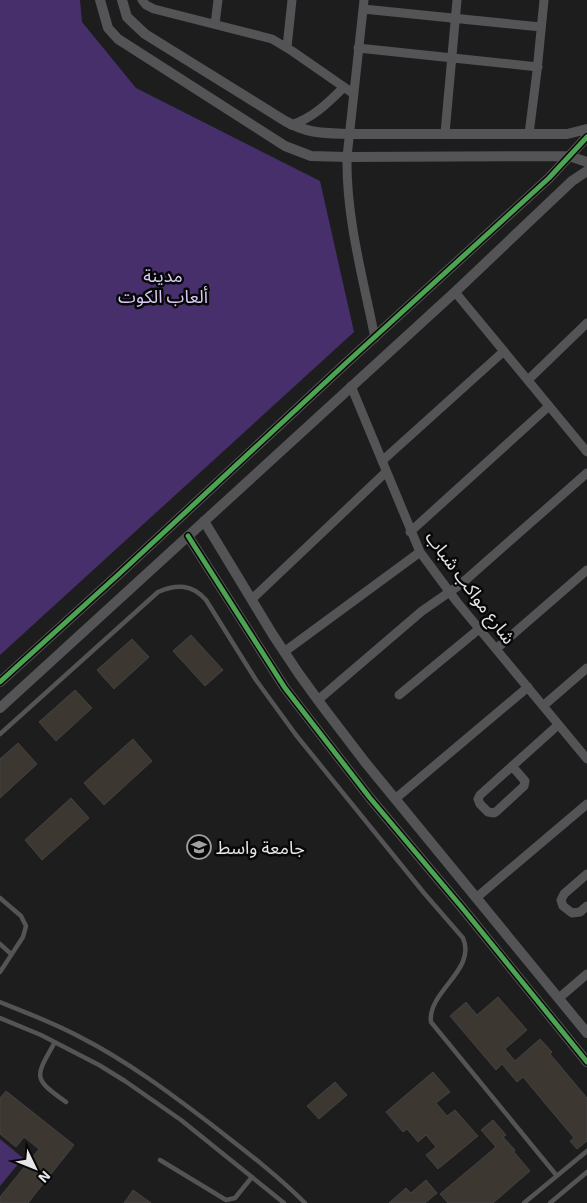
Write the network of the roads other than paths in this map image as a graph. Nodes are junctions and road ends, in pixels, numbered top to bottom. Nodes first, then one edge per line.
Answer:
1 (100, 0) edge
2 (122, 0) edge
3 (142, 0) edge
4 (218, 0) edge
5 (292, 0) edge
6 (457, 0) edge
7 (544, 0) edge
8 (364, 4) edge
9 (455, 19) junction
10 (215, 24) junction
11 (541, 27) junction
12 (287, 47) junction
13 (358, 48) junction
14 (452, 58) junction
15 (538, 67) junction
16 (344, 87) junction
17 (354, 94) junction
18 (292, 125) junction
19 (587, 129) edge
20 (350, 134) junction
21 (445, 134) junction
22 (529, 134) junction
23 (587, 137) edge
24 (545, 156) junction
25 (570, 156) junction
26 (347, 158) junction
27 (587, 162) edge
28 (587, 171) edge
29 (553, 174) junction
30 (455, 292) junction
31 (587, 323) edge
32 (375, 338) junction
33 (504, 351) junction
34 (528, 380) junction
35 (351, 386) junction
36 (549, 406) junction
37 (587, 452) edge
38 (382, 461) junction
39 (386, 472) junction
40 (587, 473) edge
41 (204, 521) junction
42 (410, 532) junction
43 (188, 536) junction
44 (420, 552) junction
45 (587, 570) edge
46 (449, 591) junction
47 (252, 599) junction
48 (479, 629) junction
49 (496, 649) junction
50 (284, 652) junction
51 (587, 668) edge
52 (0, 682) edge
53 (528, 687) junction
54 (399, 695) dead end
55 (318, 700) junction
56 (543, 706) junction
57 (0, 708) edge
58 (558, 724) junction
59 (0, 734) edge
60 (587, 760) edge
61 (512, 766) junction
62 (395, 799) junction
63 (587, 804) edge
64 (587, 874) edge
65 (0, 898) edge
66 (476, 898) junction
67 (587, 906) edge
68 (0, 944) edge
69 (11, 954) junction
70 (0, 972) edge
71 (587, 974) edge
72 (558, 998) junction
73 (0, 1002) edge
74 (0, 1018) edge
75 (587, 1033) edge
76 (55, 1042) junction
77 (587, 1062) edge
78 (66, 1102) dead end
79 (587, 1151) edge
80 (160, 1160) dead end
81 (587, 1172) edge
82 (557, 1176) junction
83 (252, 1177) junction
84 (284, 1203) edge
85 (305, 1203) edge
86 (524, 1203) edge
87 (550, 1203) edge

1 - 26 street
2 - 18 street
3 - 10 street
4 - 10 street
5 - 12 street
6 - 9 street
7 - 11 street
8 - 9 street
8 - 13 street
9 - 11 street
9 - 14 street
10 - 12 street
11 - 15 street
12 - 16 street
13 - 14 street
13 - 17 street
14 - 15 street
14 - 21 street
15 - 22 street
16 - 17 street
16 - 18 street
17 - 20 street
18 - 20 street
19 - 22 street
20 - 21 street
20 - 26 street
21 - 22 street
23 - 25 street
24 - 25 street
24 - 26 street
24 - 29 street
25 - 27 street
25 - 29 street
26 - 32 street
28 - 30 street
29 - 32 street
30 - 33 street
30 - 35 street
31 - 34 street
32 - 52 street
33 - 34 street
33 - 38 street
34 - 36 street
35 - 38 street, شارع مواكب شباب
35 - 41 street
36 - 37 street
36 - 42 street
38 - 39 street, شارع مواكب شباب
39 - 42 street, شارع مواكب شباب
39 - 47 street
40 - 46 street
41 - 43 street
41 - 47 street
42 - 44 street, شارع مواكب شباب
43 - 57 street
43 - 77 street
44 - 46 street, شارع مواكب شباب
44 - 50 street
45 - 49 street
46 - 48 street, شارع مواكب شباب
46 - 55 street
47 - 50 street
48 - 49 street, شارع مواكب شباب
48 - 54 street
49 - 53 street, شارع مواكب شباب
50 - 55 street
51 - 56 street
53 - 56 street, شارع مواكب شباب
53 - 62 street
55 - 62 street
56 - 58 street, شارع مواكب شباب
58 - 60 street, شارع مواكب شباب
58 - 61 street
59 - 82 lane
61 - 61 street
62 - 66 street
63 - 66 street
64 - 67 street
65 - 69 lane
66 - 72 street
68 - 69 lane
69 - 70 lane
71 - 72 street
72 - 75 street
73 - 85 lane
74 - 76 lane
76 - 78 lane
76 - 83 lane
79 - 82 lane
80 - 83 lane
81 - 87 lane
82 - 86 lane
83 - 84 lane

